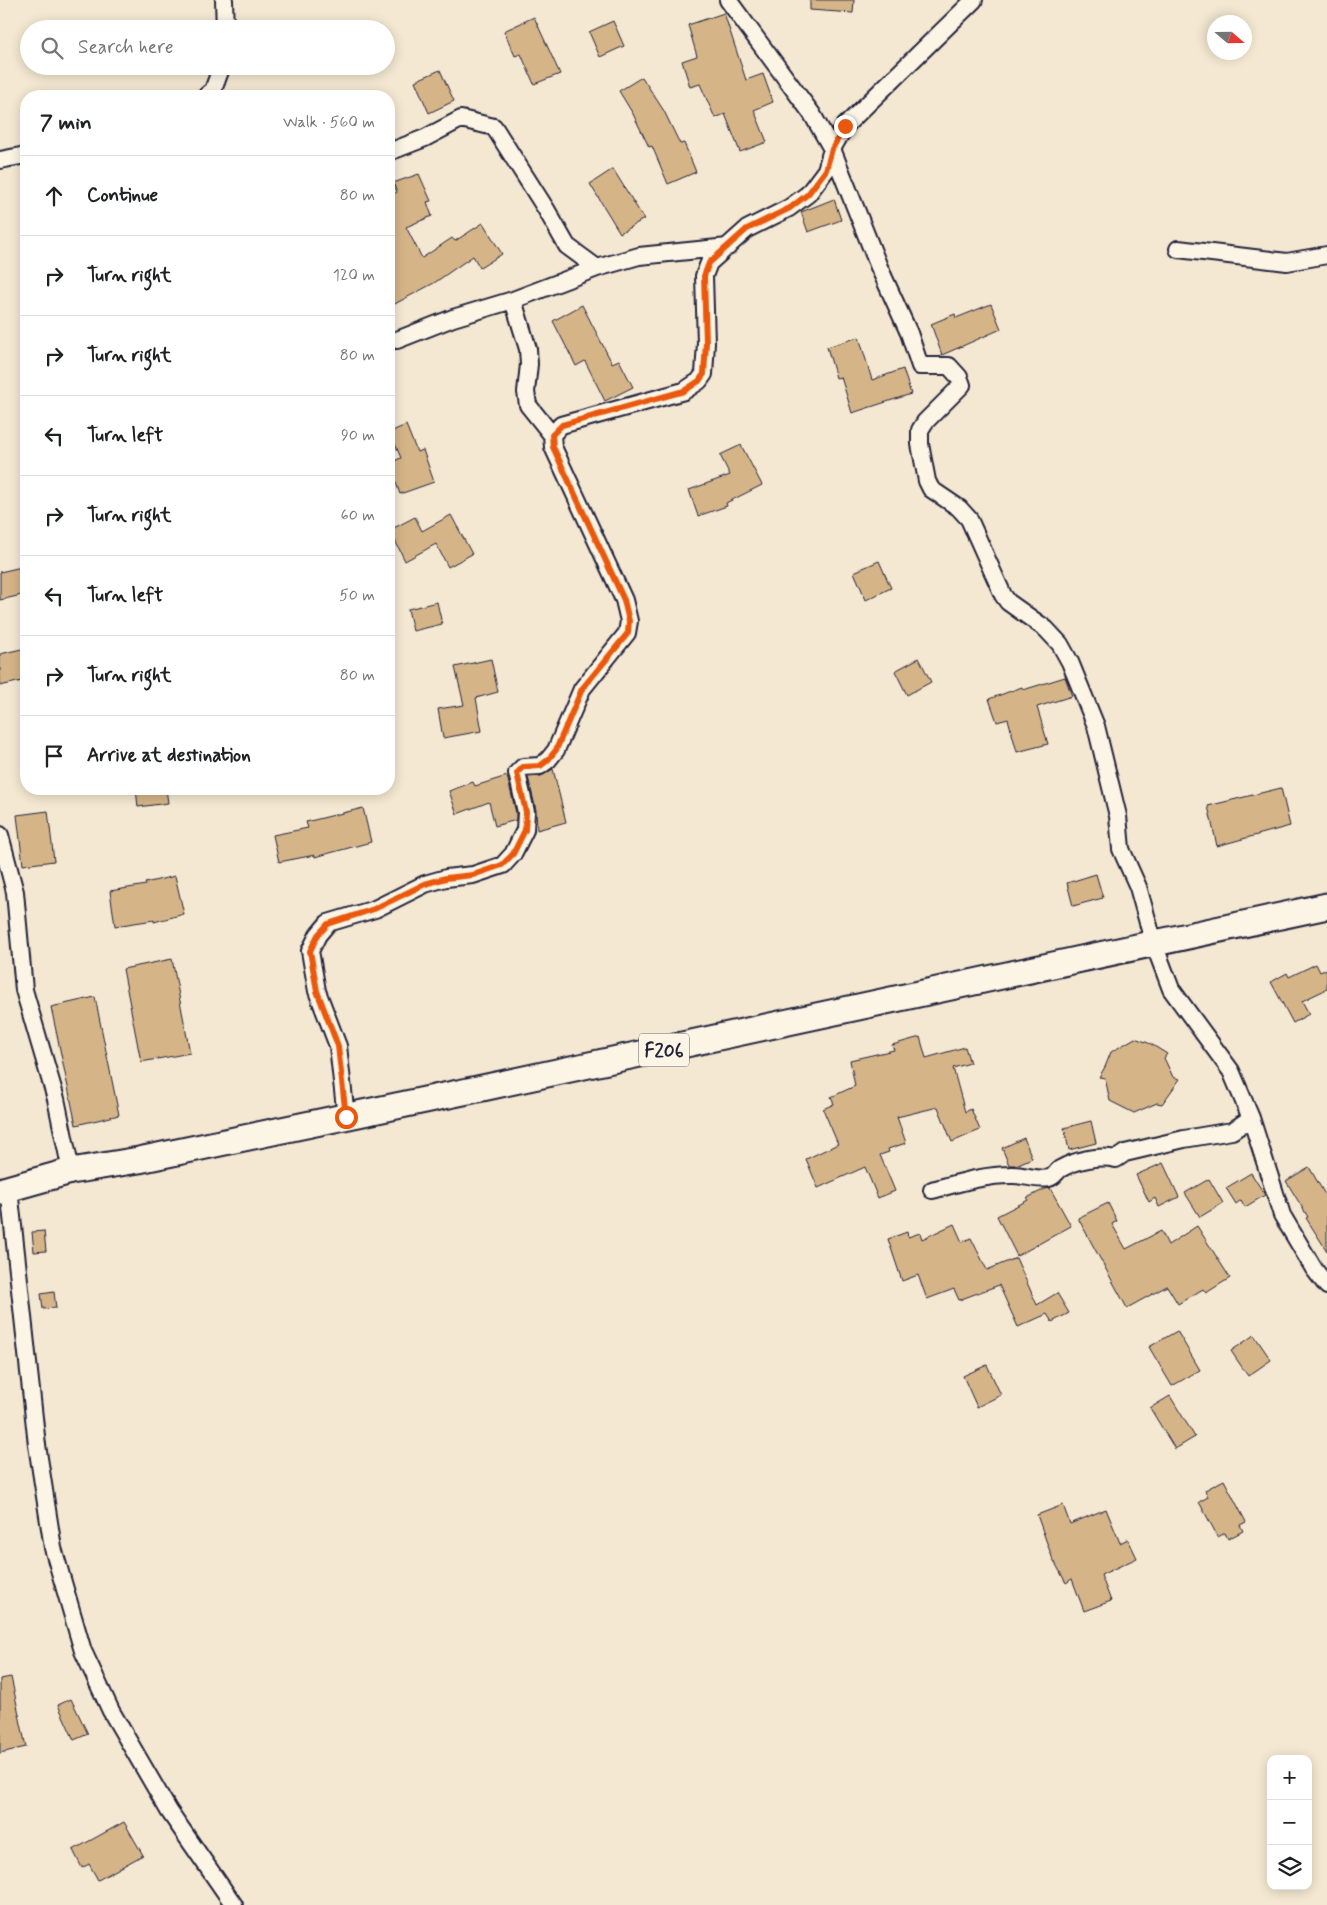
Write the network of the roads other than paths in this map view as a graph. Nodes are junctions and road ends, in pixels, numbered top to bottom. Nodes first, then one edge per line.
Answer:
1 (224, 0) edge
2 (728, 0) edge
3 (974, 0) edge
4 (224, 20) edge
5 (219, 75) edge
6 (213, 90) edge
7 (832, 149) junction
8 (395, 150) edge
9 (20, 156) edge
10 (0, 160) edge
11 (728, 247) junction
12 (1178, 249) dead end
13 (1327, 255) edge
14 (597, 268) junction
15 (513, 300) junction
16 (397, 340) dead end
17 (552, 435) junction
18 (0, 835) edge
19 (1327, 906) edge
20 (1154, 944) junction
21 (346, 1117) junction
22 (1251, 1118) junction
23 (71, 1171) junction
24 (4, 1190) edge
25 (932, 1190) dead end
26 (1327, 1286) edge
27 (234, 1905) edge

1 - 4 street
2 - 7 street
3 - 7 street
5 - 6 street
7 - 11 street
7 - 20 street
8 - 14 street
9 - 10 street
11 - 14 street
11 - 17 street
12 - 13 street
14 - 15 street
15 - 16 street
15 - 17 street
17 - 21 street
18 - 23 street
19 - 20 main road, F206
20 - 21 main road, F206
20 - 22 street
21 - 23 main road, F206
22 - 25 street
22 - 26 street
23 - 24 main road, F206
24 - 27 street

